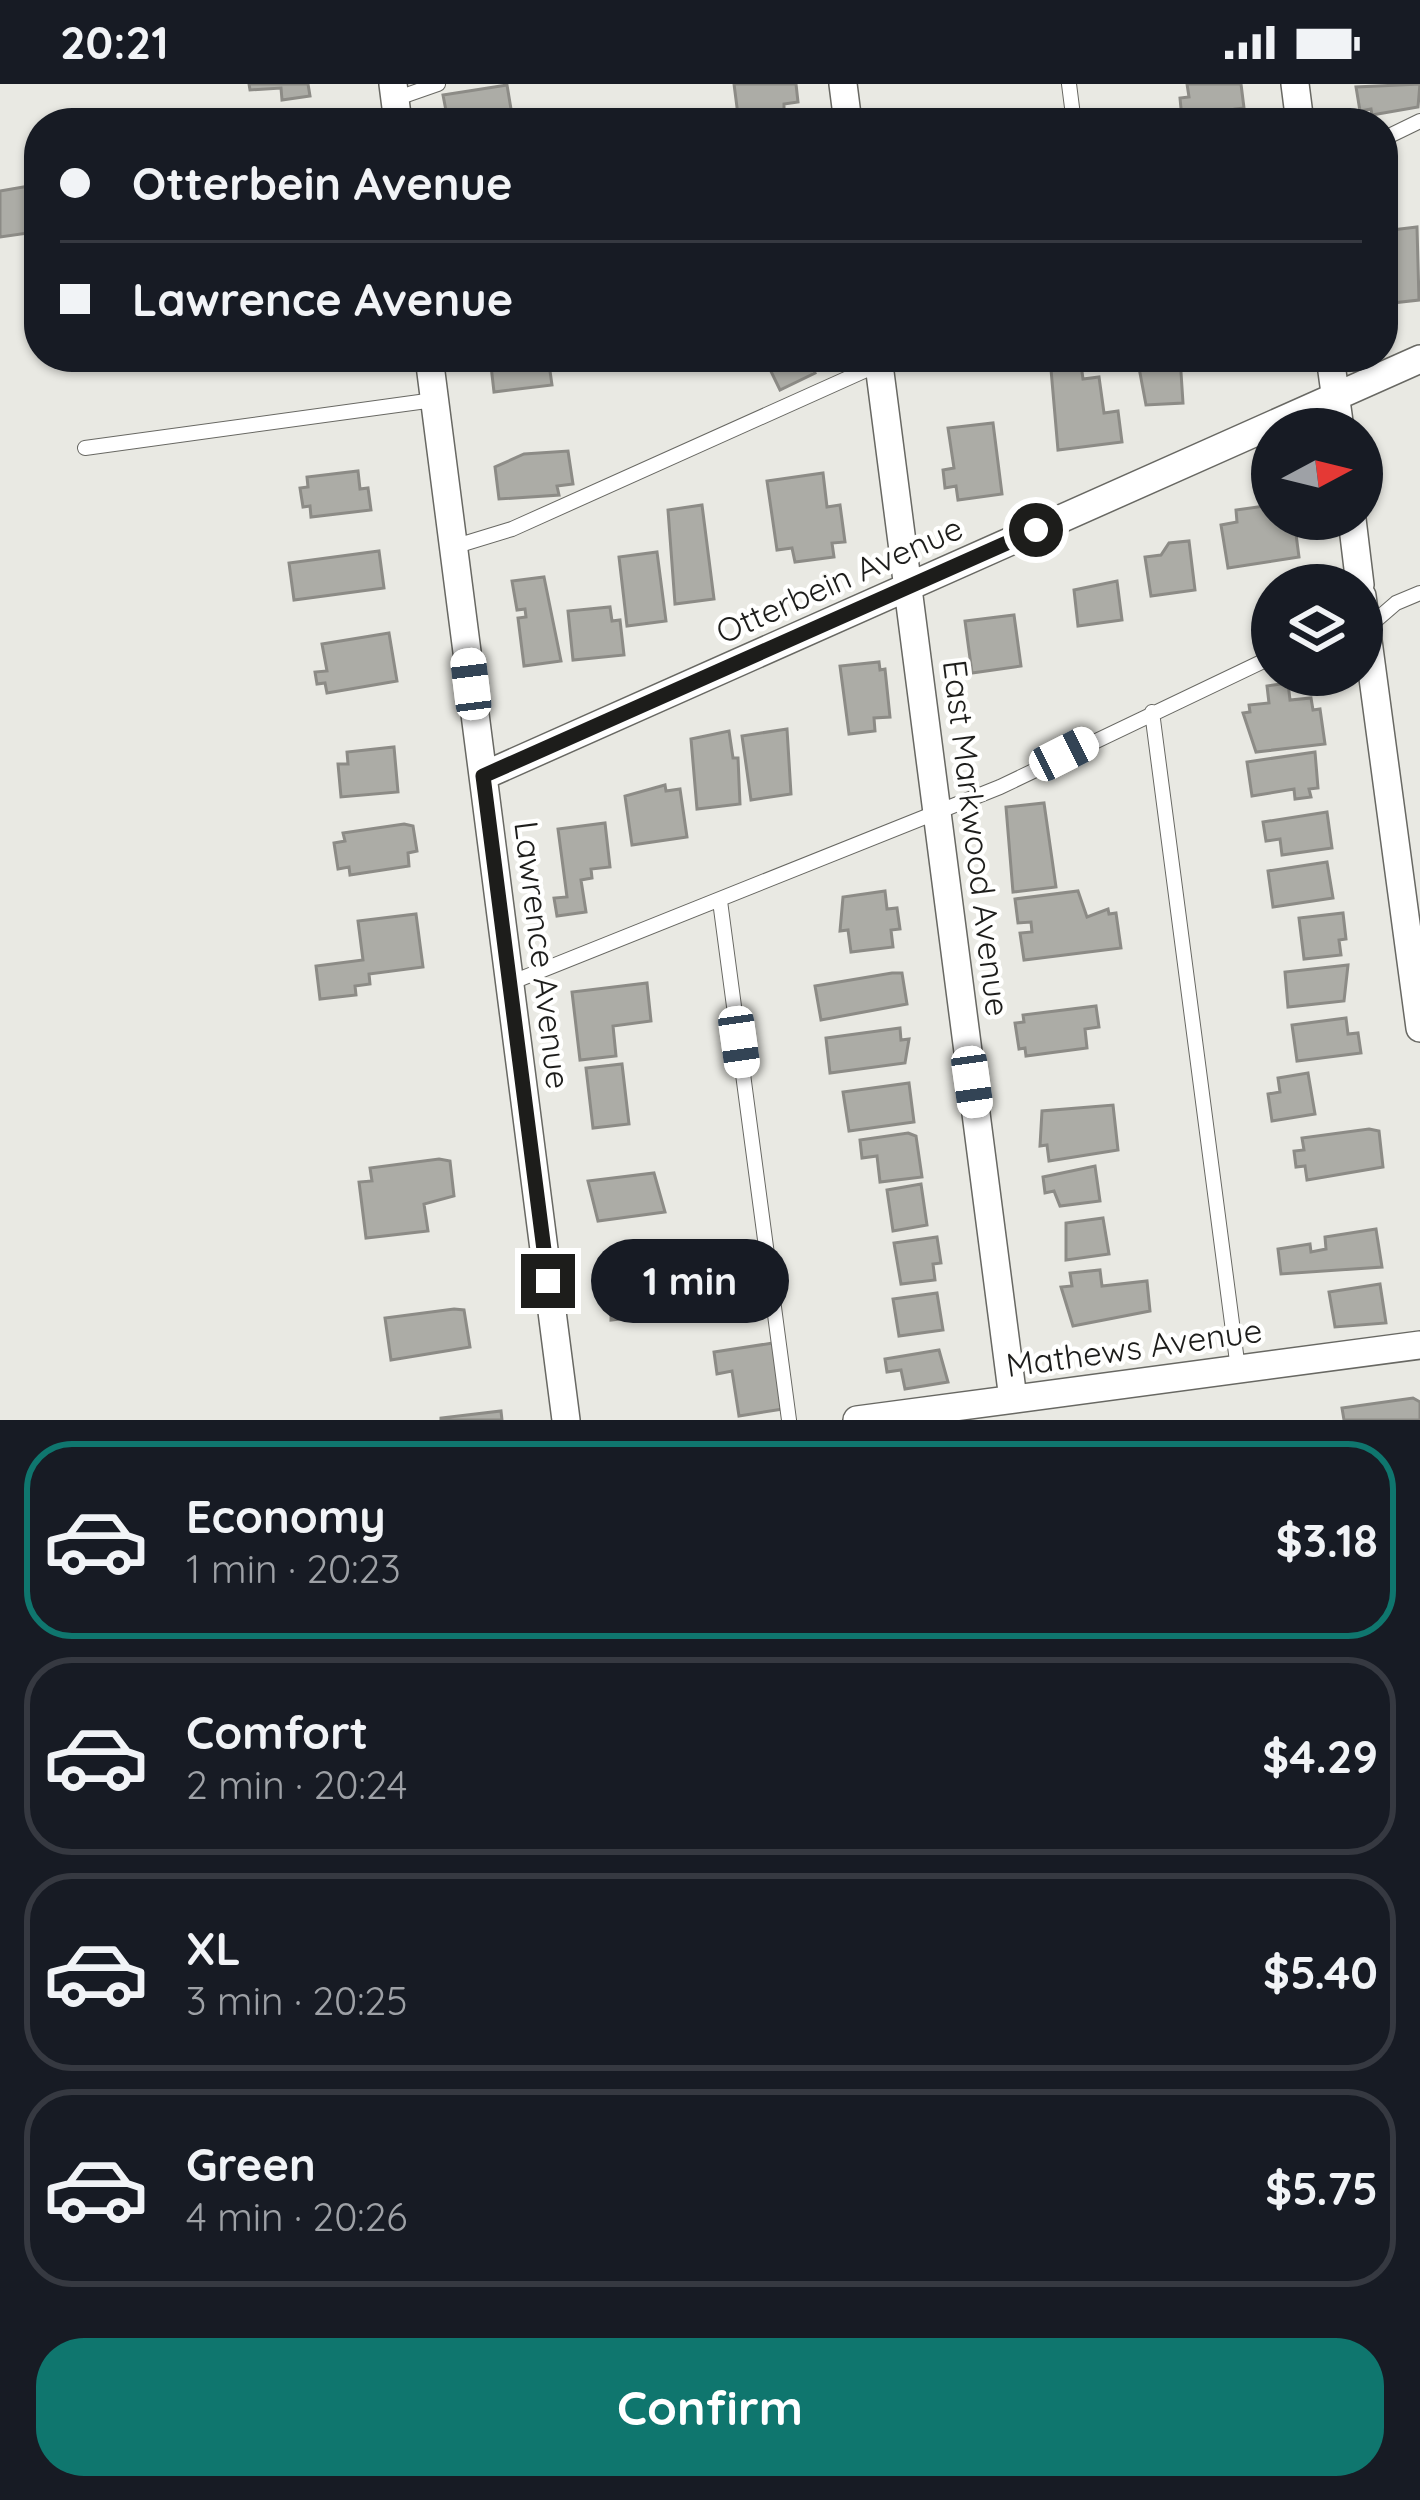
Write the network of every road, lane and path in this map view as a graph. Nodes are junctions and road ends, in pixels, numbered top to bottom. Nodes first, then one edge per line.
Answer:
1 (438, 84) edge
2 (395, 102) edge
3 (431, 372) edge
4 (858, 372) edge
5 (885, 372) edge
6 (1332, 372) edge
7 (1391, 372) edge
8 (1335, 397) junction
9 (434, 400) junction
10 (1337, 408) edge
11 (86, 448) dead end
12 (453, 547) junction
13 (908, 587) junction
14 (1420, 593) edge
15 (1383, 614) edge
16 (1251, 667) edge
17 (1373, 696) edge
18 (1152, 712) junction
19 (483, 776) junction
20 (937, 811) junction
21 (720, 901) junction
22 (510, 982) junction
23 (1420, 1028) edge
24 (1420, 1345) edge
25 (1238, 1369) junction
26 (1013, 1399) junction
27 (566, 1420) edge
28 (789, 1420) edge
29 (857, 1420) edge

1 - 2 lane
3 - 9 street, Lawrence Avenue
4 - 12 lane
5 - 13 street, East Markwood Avenue
6 - 8 street
7 - 8 street, Otterbein Avenue
8 - 10 street
8 - 13 street, Otterbein Avenue
9 - 11 lane
9 - 12 street, Lawrence Avenue
12 - 19 street, Lawrence Avenue
13 - 19 street, Otterbein Avenue
13 - 20 street, East Markwood Avenue
14 - 15 lane
16 - 18 lane
17 - 23 street
18 - 20 lane
18 - 25 lane
19 - 22 street, Lawrence Avenue
20 - 21 lane
20 - 26 street, East Markwood Avenue
21 - 22 lane
21 - 28 lane
22 - 27 street, Lawrence Avenue
24 - 25 street, Mathews Avenue
25 - 26 street, Mathews Avenue
26 - 29 street, Mathews Avenue

